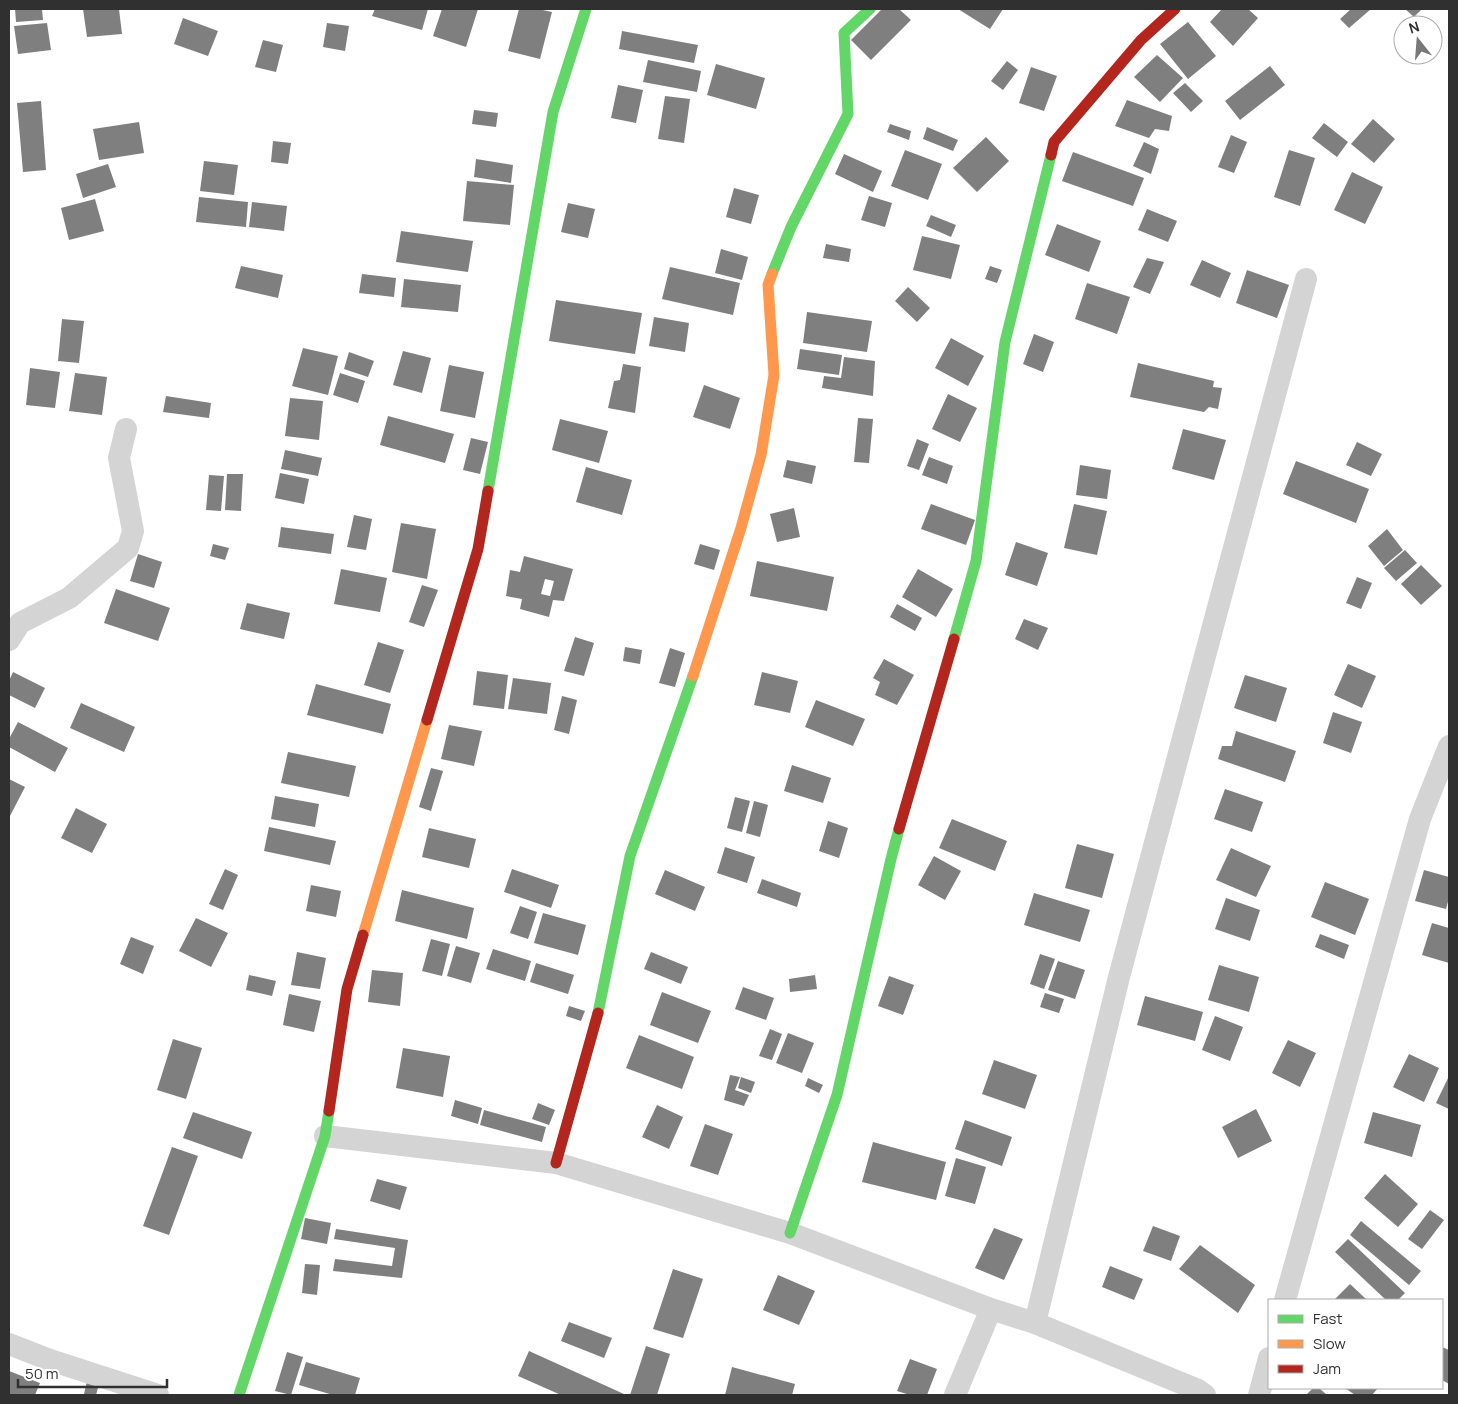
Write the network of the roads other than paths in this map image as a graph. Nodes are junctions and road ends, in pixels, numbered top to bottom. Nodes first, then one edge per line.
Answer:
1 (586, 9) edge
2 (870, 9) edge
3 (1175, 9) edge
4 (1306, 279) dead end
5 (126, 429) dead end
6 (9, 640) edge
7 (1449, 746) edge
8 (325, 1136) junction
9 (556, 1163) junction
10 (790, 1233) junction
11 (1286, 1299) edge
12 (992, 1309) junction
13 (1035, 1323) junction
14 (9, 1344) edge
15 (1268, 1362) edge
16 (158, 1395) edge
17 (239, 1395) edge
18 (955, 1395) edge
19 (1205, 1395) edge
20 (1259, 1395) edge

1 - 8 street
2 - 9 street
3 - 10 street
4 - 13 street
5 - 6 street
7 - 11 street
8 - 9 street
8 - 17 street
9 - 10 street
10 - 12 street
12 - 13 street
12 - 18 street
13 - 19 street
14 - 16 street
15 - 20 street

